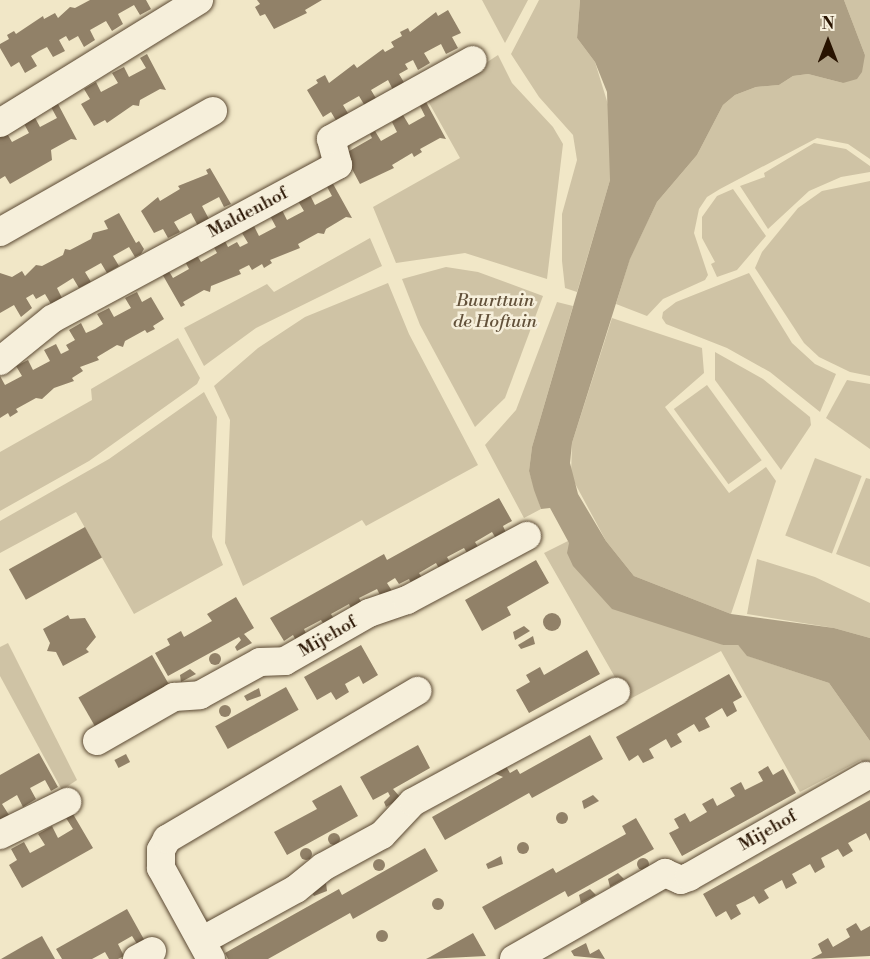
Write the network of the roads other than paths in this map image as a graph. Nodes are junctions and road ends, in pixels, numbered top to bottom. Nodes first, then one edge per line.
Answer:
1 (199, 0) edge
2 (473, 60) dead end
3 (213, 111) dead end
4 (0, 123) edge
5 (0, 232) edge
6 (0, 361) edge
7 (526, 536) dead end
8 (417, 691) dead end
9 (616, 692) dead end
10 (97, 741) dead end
11 (866, 776) dead end
12 (67, 802) dead end
13 (0, 835) edge
14 (212, 946) edge
15 (514, 959) edge

1 - 4 street
2 - 6 street, Maldenhof
3 - 5 street
7 - 10 street, Mijehof
8 - 14 street
9 - 14 street
11 - 15 street, Mijehof
12 - 13 street

